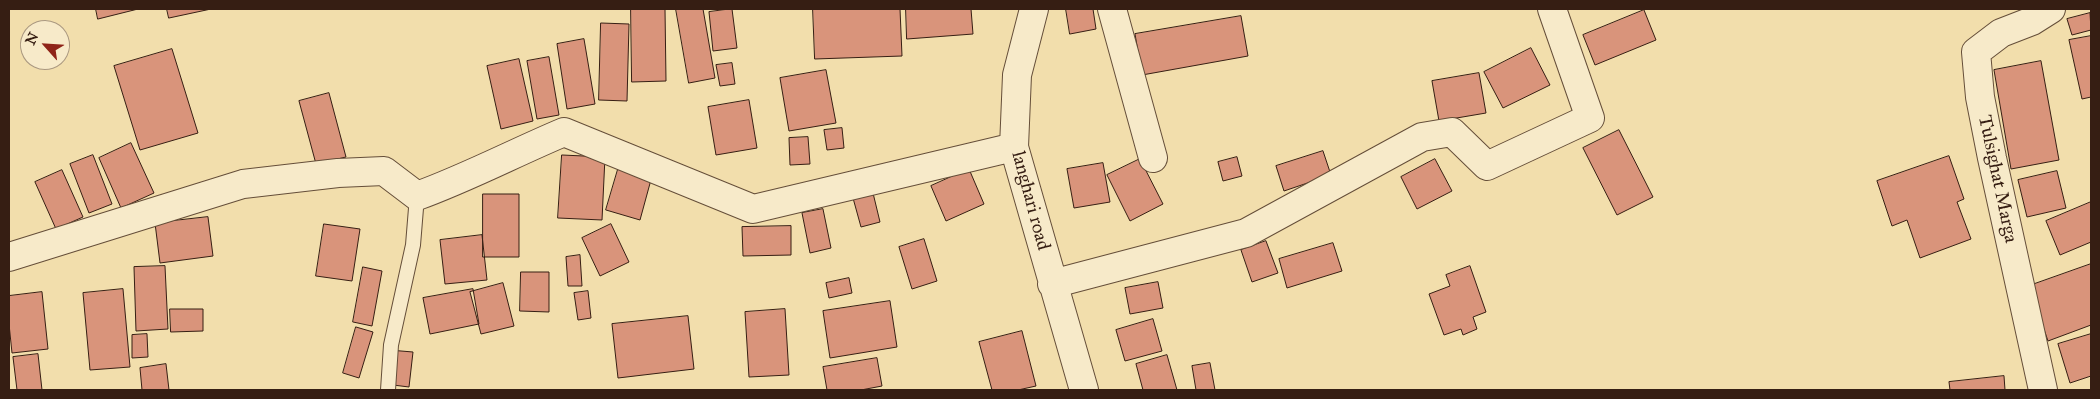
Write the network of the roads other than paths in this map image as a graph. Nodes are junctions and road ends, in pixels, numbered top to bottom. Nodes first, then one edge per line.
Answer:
1 (1034, 9) edge
2 (1112, 9) edge
3 (1552, 9) edge
4 (2050, 9) edge
5 (1014, 147) junction
6 (1153, 158) dead end
7 (417, 196) junction
8 (9, 257) edge
9 (1052, 284) junction
10 (388, 390) edge
11 (1084, 390) edge
12 (2043, 390) edge

1 - 5 street, langhari road
2 - 6 street
3 - 9 street
4 - 12 street, Tulsighat Marga
5 - 7 street
5 - 9 street, langhari road
7 - 8 street
7 - 10 lane
9 - 11 street, langhari road

